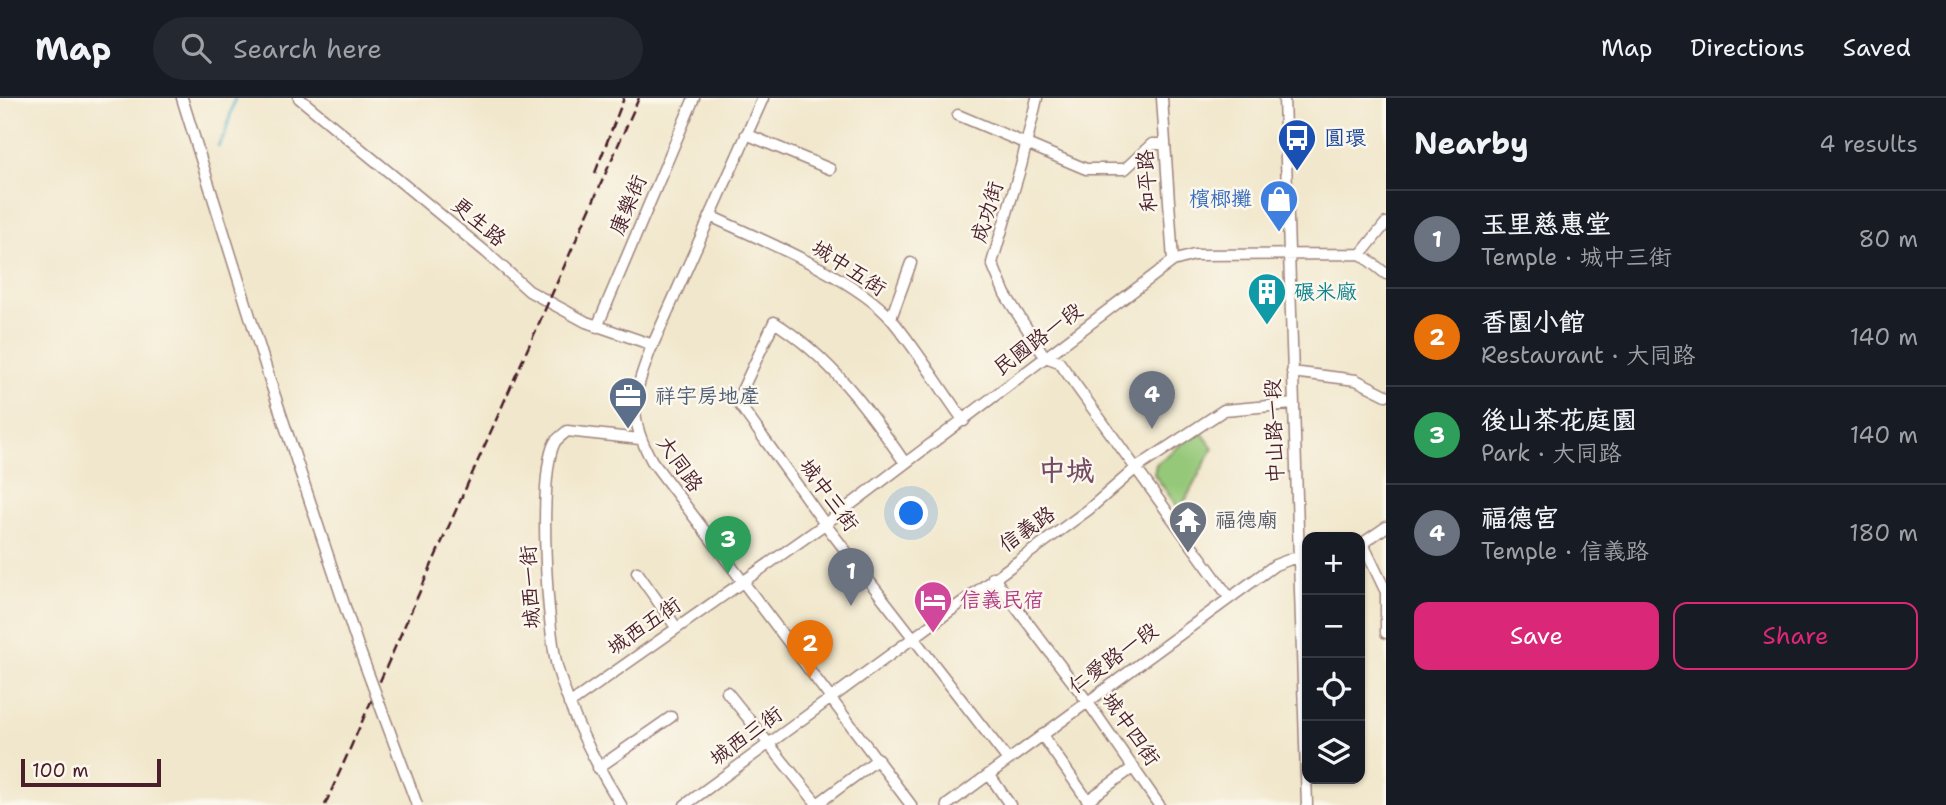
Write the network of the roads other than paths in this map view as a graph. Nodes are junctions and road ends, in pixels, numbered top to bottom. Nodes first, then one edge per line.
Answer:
1 (182, 98) edge
2 (299, 98) edge
3 (694, 98) edge
4 (763, 98) edge
5 (1037, 98) edge
6 (1162, 98) edge
7 (1284, 98) edge
8 (958, 115) dead end
9 (746, 134) junction
10 (1164, 144) junction
11 (1026, 146) junction
12 (830, 169) dead end
13 (710, 216) junction
14 (1386, 223) edge
15 (1361, 254) junction
16 (1288, 256) junction
17 (1173, 261) junction
18 (911, 263) dead end
19 (1386, 274) edge
20 (891, 318) junction
21 (597, 327) junction
22 (653, 345) junction
23 (1045, 357) junction
24 (1292, 372) junction
25 (1386, 395) edge
26 (1293, 404) junction
27 (964, 421) junction
28 (640, 439) junction
29 (905, 463) junction
30 (1135, 469) junction
31 (825, 524) junction
32 (1386, 527) edge
33 (1302, 539) edge
34 (1365, 543) edge
35 (1365, 551) edge
36 (1302, 554) edge
37 (637, 572) dead end
38 (993, 576) junction
39 (741, 581) junction
40 (1386, 593) edge
41 (1304, 595) edge
42 (1229, 597) junction
43 (676, 627) junction
44 (1386, 633) edge
45 (913, 636) junction
46 (727, 692) dead end
47 (831, 699) junction
48 (1087, 701) junction
49 (569, 704) junction
50 (671, 718) dead end
51 (1042, 735) junction
52 (768, 745) junction
53 (877, 759) junction
54 (1008, 760) junction
55 (1134, 767) junction
56 (598, 768) junction
57 (989, 774) junction
58 (1089, 803) edge
59 (417, 805) edge
60 (621, 805) edge
61 (685, 805) edge
62 (817, 805) edge
63 (911, 805) edge
64 (947, 805) edge
65 (1010, 805) edge
66 (1159, 805) edge
67 (1307, 805) edge

1 - 59 street, bridge
2 - 21 street, 更生路
3 - 21 street, 康樂街
4 - 9 street, 大同路
5 - 11 street, 成功街
6 - 10 street, 和平路
7 - 16 street, 中山路一段
8 - 11 street
9 - 12 street
9 - 13 street, 大同路
10 - 11 street
10 - 17 street, 和平路
11 - 23 street, 成功街
13 - 20 street, 城中五街
13 - 22 street, 大同路
14 - 15 street
15 - 16 street, 民國路一段
15 - 19 street
16 - 17 street, 民國路一段
16 - 24 street, 中山路一段
17 - 23 street, 民國路一段
18 - 20 street
20 - 27 street, 城中五街
21 - 22 street, 更生路
22 - 28 street, 大同路
23 - 27 street, 民國路一段
23 - 30 street, 成功街
24 - 25 street
24 - 26 street, 中山路一段
26 - 30 street, 信義路
26 - 33 street, 中山路一段
27 - 29 street, 民國路一段
28 - 39 street, 大同路
28 - 49 street, 城西一街
29 - 31 street, 民國路一段
29 - 31 street, 城中三街
30 - 38 street, 信義路
30 - 42 street, 成功街
31 - 39 street, 民國路一段
31 - 45 street, 城中三街
32 - 34 street
35 - 40 street
36 - 42 street, 仁愛路一段
37 - 43 street
38 - 45 street, 信義路
38 - 48 street, 城中四街
39 - 43 street, 城西五街
39 - 47 street, 大同路
40 - 44 street
41 - 67 street, 中山路一段
42 - 48 street, 仁愛路一段
43 - 49 street, 城西五街
45 - 47 street, 信義路
45 - 54 street, 城中三街
46 - 52 street
47 - 52 street, 城西三街
47 - 53 street, 大同路
48 - 51 street, 仁愛路一段
48 - 55 street, 城中四街
49 - 56 street, 城西一街
50 - 56 street
51 - 54 street, 仁愛路一段
51 - 58 street
52 - 61 street, 城西三街
52 - 62 street
53 - 62 street
53 - 63 street, 大同路
54 - 57 street, 仁愛路一段
55 - 58 street
55 - 66 street, 城中四街
56 - 60 street, 城西一街
57 - 64 street, 仁愛路一段
57 - 65 street

